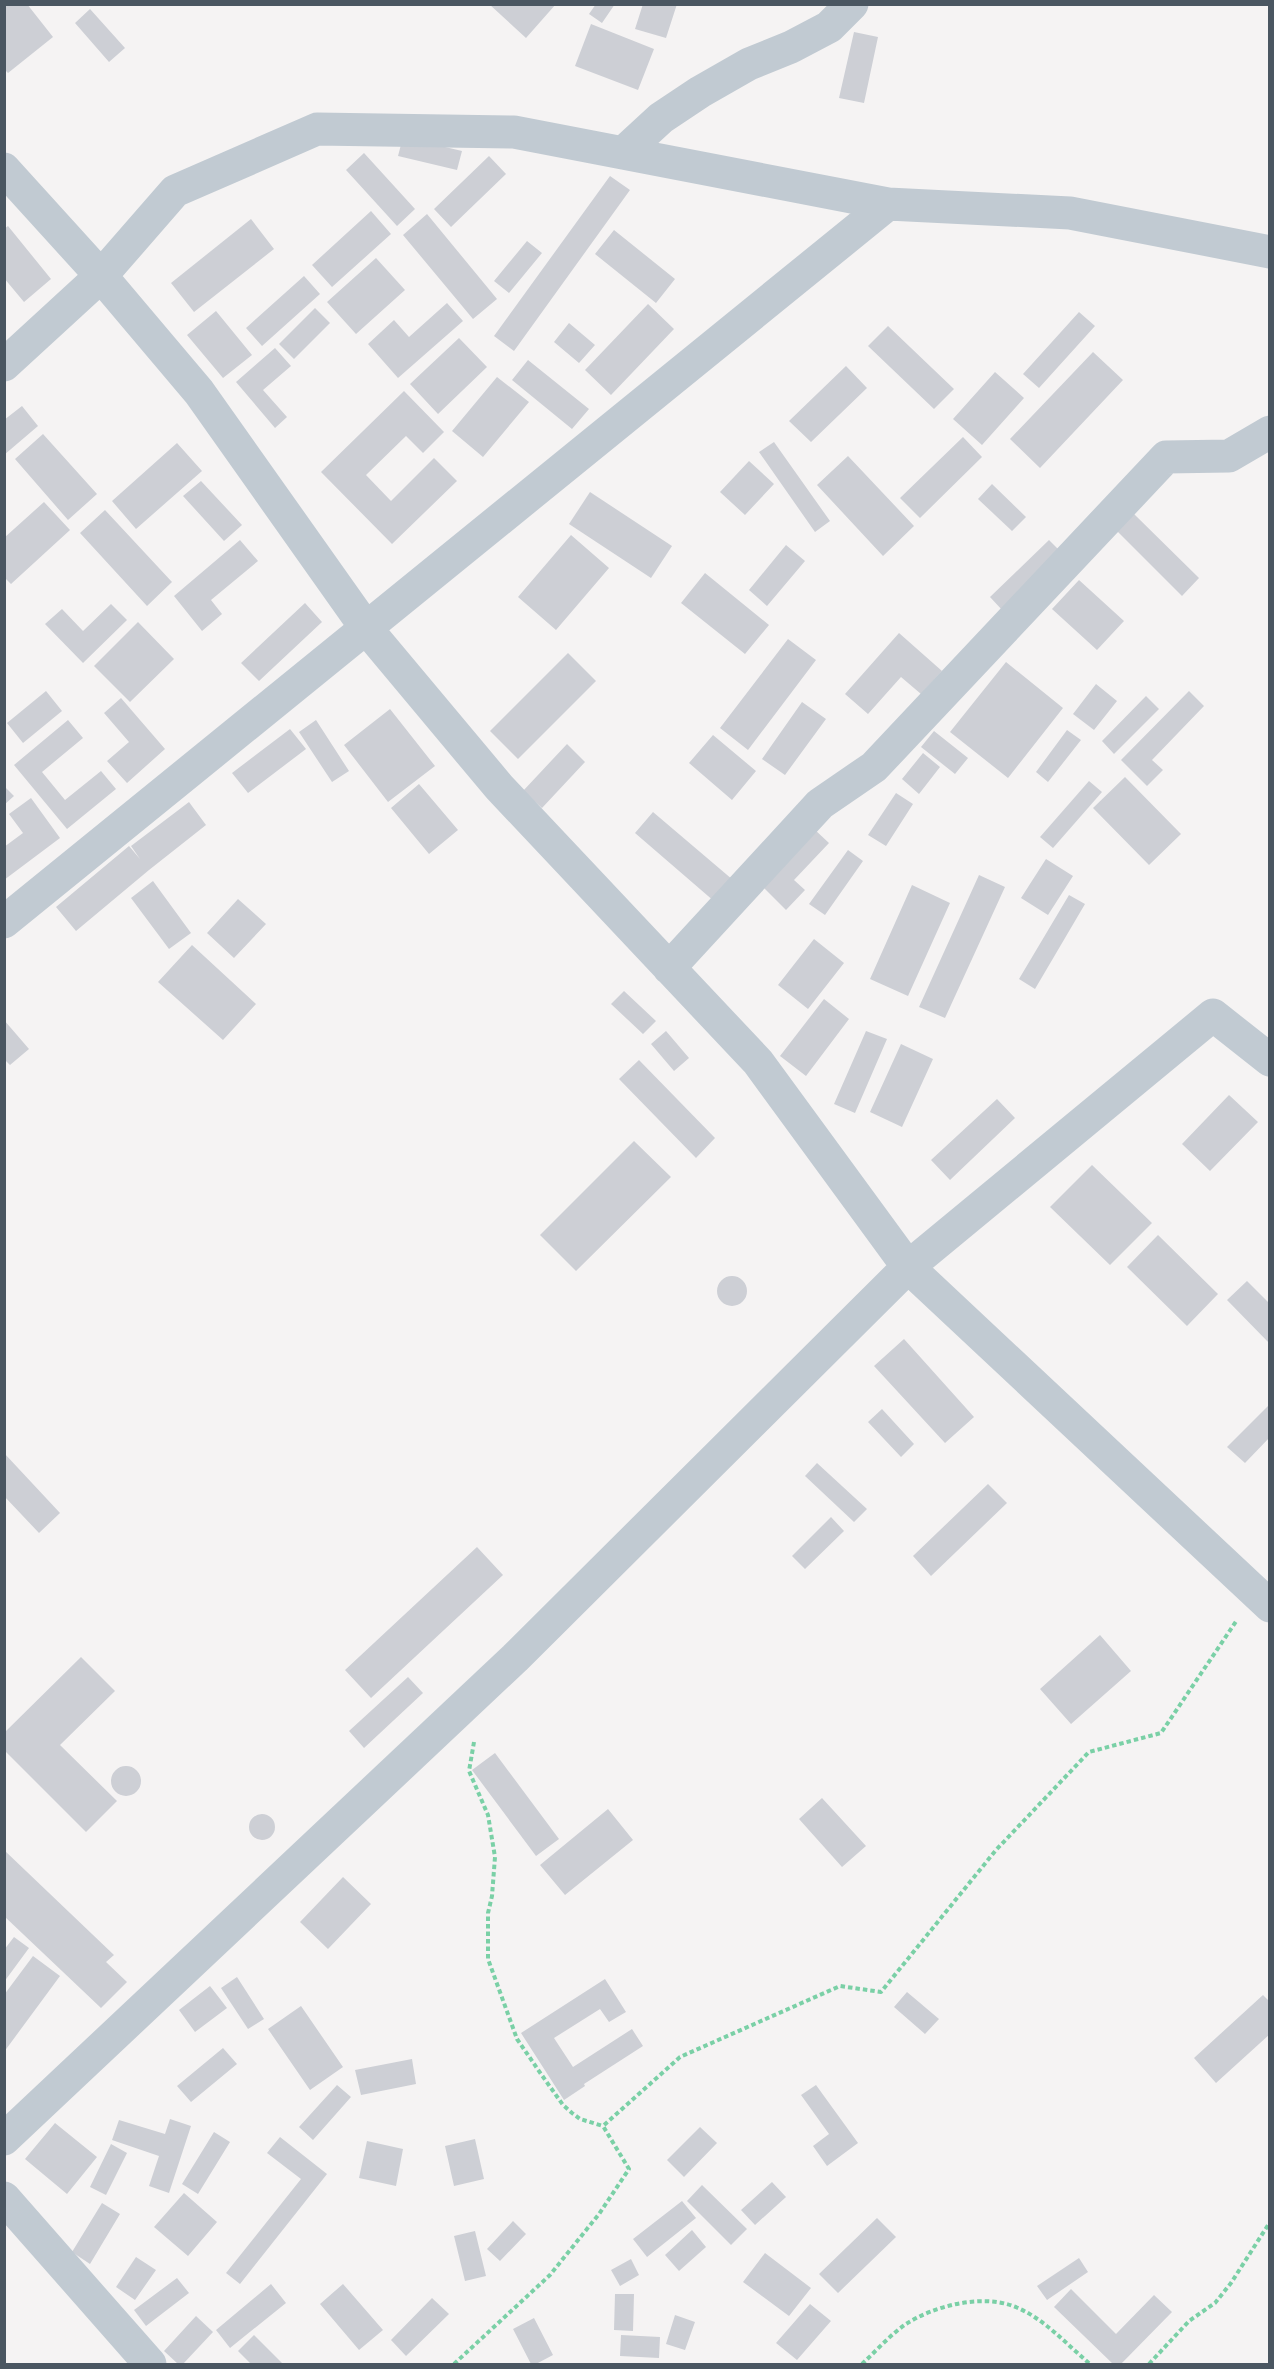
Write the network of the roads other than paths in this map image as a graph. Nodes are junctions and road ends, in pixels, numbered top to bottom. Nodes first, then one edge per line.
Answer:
1 (852, 4) edge
2 (622, 153) junction
3 (4, 169) edge
4 (888, 204) junction
5 (1269, 252) edge
6 (101, 276) junction
7 (4, 365) edge
8 (1269, 432) edge
9 (366, 628) junction
10 (4, 922) edge
11 (669, 968) junction
12 (1269, 1060) edge
13 (908, 1267) junction
14 (1263, 1598) edge
15 (4, 2139) edge
16 (4, 2198) edge
17 (150, 2364) edge

1 - 2 street
2 - 4 street
2 - 6 street
3 - 6 street
4 - 5 street
4 - 9 street
6 - 7 street
6 - 9 street
8 - 11 street
9 - 10 street
9 - 11 street
11 - 13 street
12 - 13 street
13 - 14 street
13 - 15 street
16 - 17 street

